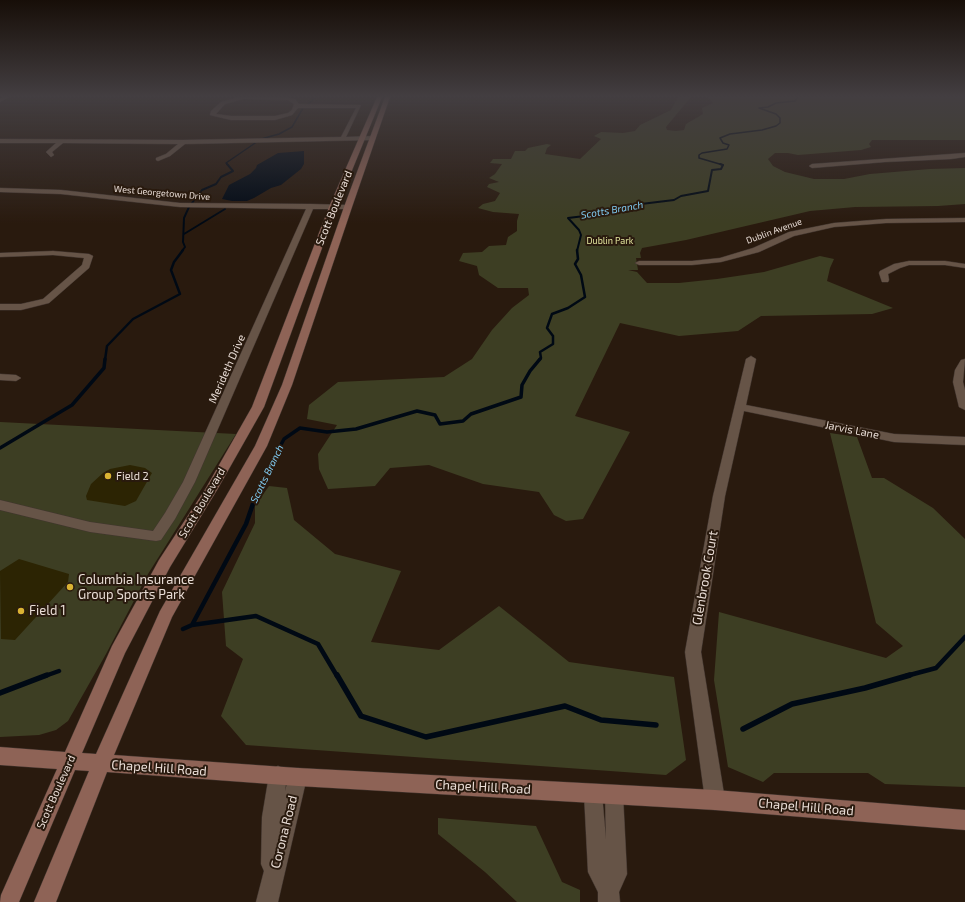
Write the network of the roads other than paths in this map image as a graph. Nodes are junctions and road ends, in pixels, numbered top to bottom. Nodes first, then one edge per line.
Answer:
1 (300, 139) edge
2 (367, 139) edge
3 (368, 139) edge
4 (0, 141) edge
5 (62, 141) junction
6 (183, 142) junction
7 (51, 155) dead end
8 (965, 155) edge
9 (158, 159) dead end
10 (812, 166) dead end
11 (0, 190) edge
12 (311, 206) junction
13 (333, 206) junction
14 (348, 207) junction
15 (965, 220) edge
16 (0, 255) edge
17 (639, 263) dead end
18 (965, 266) edge
19 (885, 280) dead end
20 (0, 307) edge
21 (751, 359) dead end
22 (963, 368) edge
23 (0, 377) edge
24 (16, 378) dead end
25 (740, 407) junction
26 (965, 407) edge
27 (965, 441) edge
28 (0, 506) edge
29 (0, 756) edge
30 (69, 762) junction
31 (101, 764) junction
32 (278, 775) junction
33 (298, 777) junction
34 (593, 794) junction
35 (614, 795) junction
36 (715, 800) junction
37 (965, 820) edge
38 (269, 895) edge
39 (608, 896) edge
40 (8, 902) edge
41 (45, 902) edge

1 - 6 street
2 - 13 main road, Scott Boulevard
3 - 14 main road, Scott Boulevard
4 - 5 street
5 - 6 street
5 - 7 street
6 - 9 street
8 - 10 street
11 - 12 street, West Georgetown Drive
12 - 13 street, West Georgetown Drive
12 - 28 street, Merideth Drive
13 - 14 street, West Georgetown Drive
13 - 30 main road, Scott Boulevard
14 - 31 main road, Scott Boulevard
15 - 17 street, Dublin Avenue
16 - 20 street
18 - 19 street
21 - 25 street, Glenbrook Court
22 - 26 street
23 - 24 street
25 - 27 street, Jarvis Lane
25 - 36 street, Glenbrook Court
29 - 30 main road, Chapel Hill Road
30 - 31 main road, Chapel Hill Road
30 - 40 main road, Scott Boulevard
31 - 32 main road, Chapel Hill Road
31 - 41 main road, Scott Boulevard
32 - 33 main road, Chapel Hill Road
32 - 38 street, Corona Road
33 - 34 main road, Chapel Hill Road
33 - 38 street, Corona Road
34 - 35 main road, Chapel Hill Road
34 - 39 street
35 - 36 main road, Chapel Hill Road
35 - 39 street
36 - 37 main road, Chapel Hill Road

